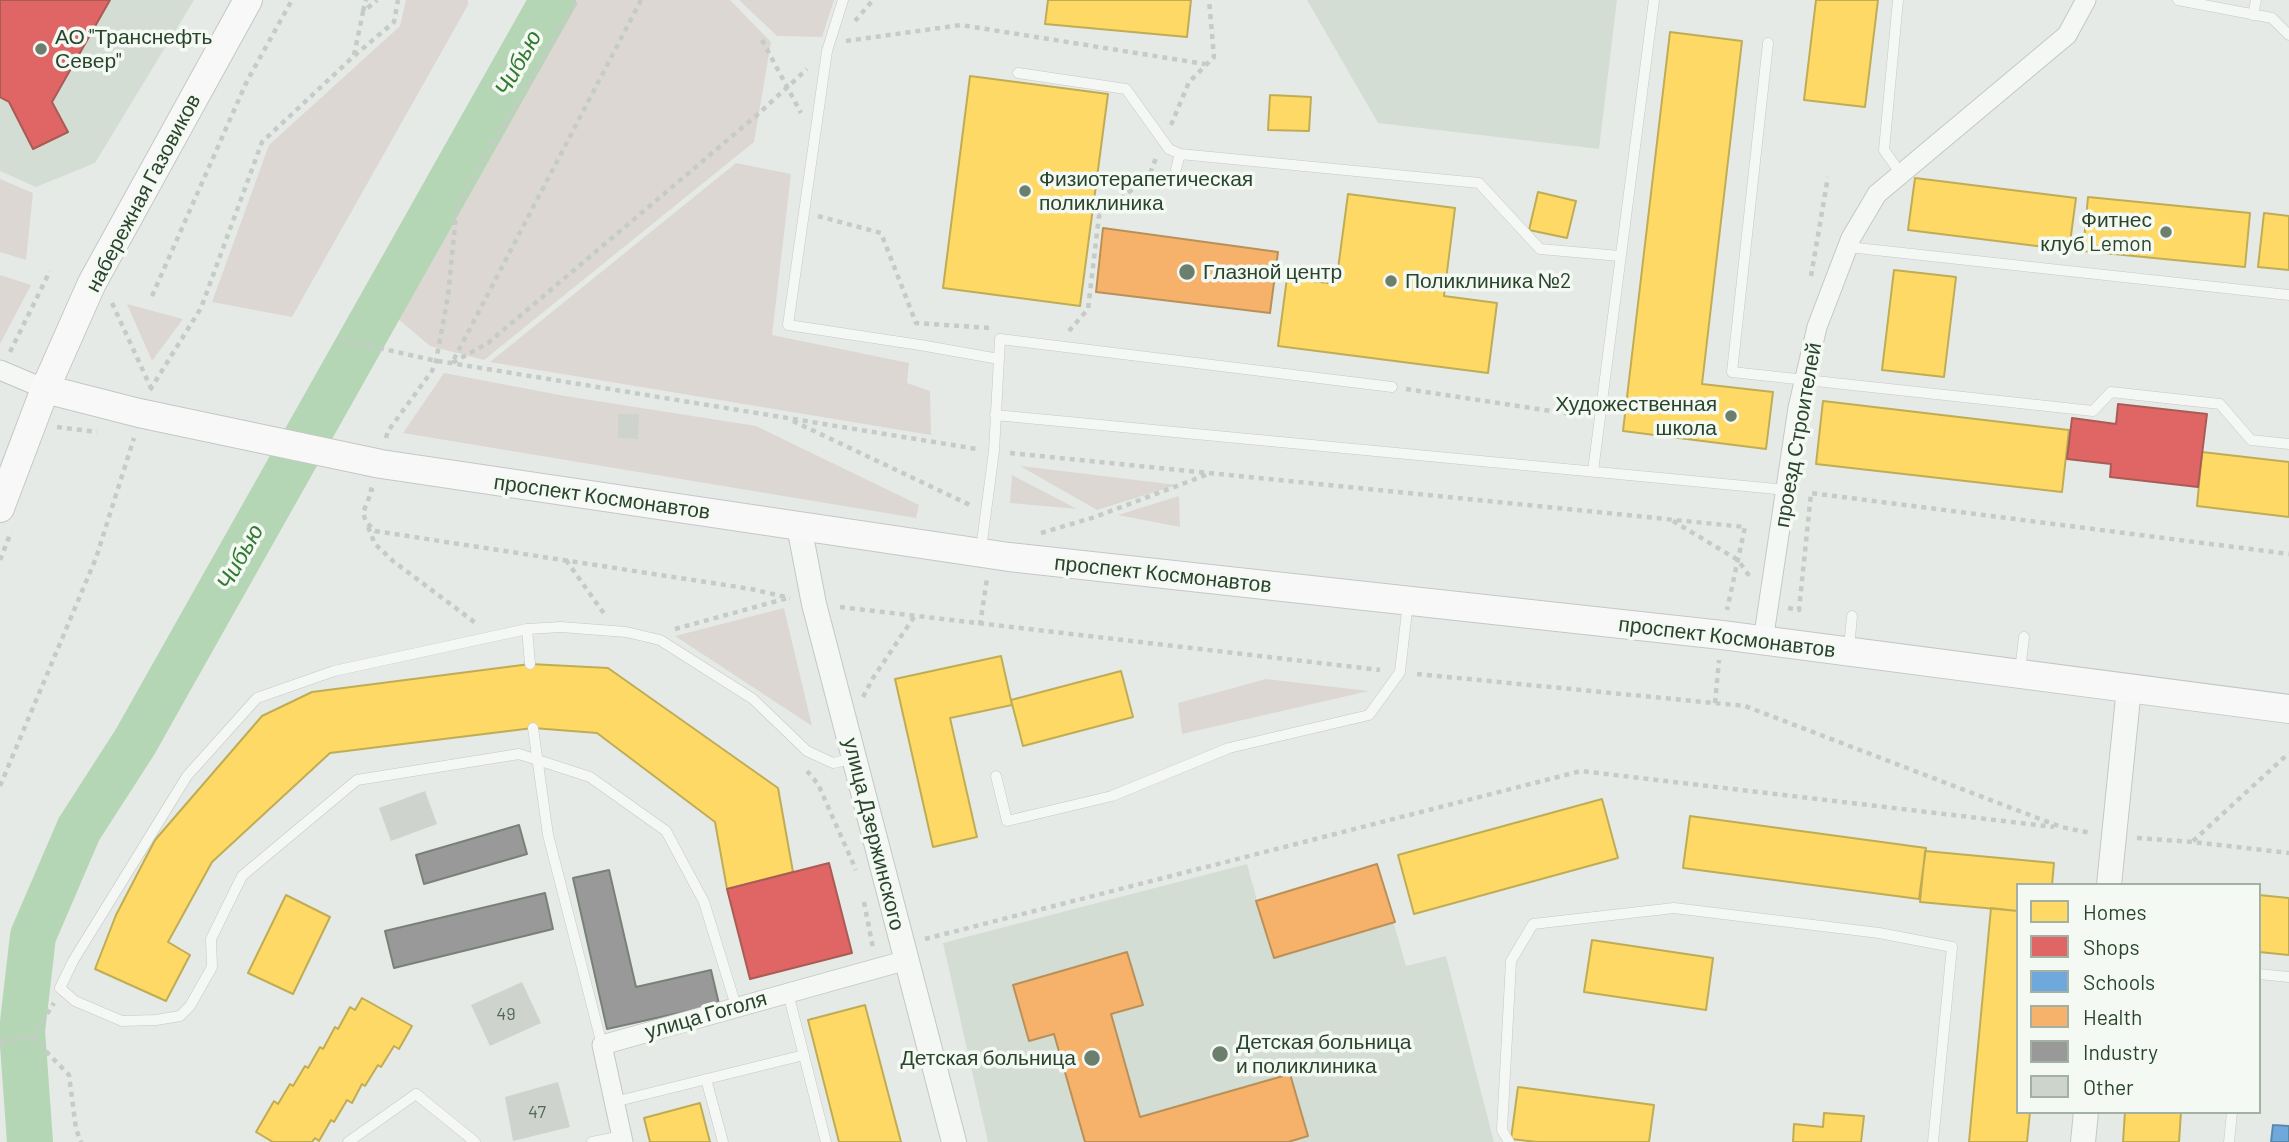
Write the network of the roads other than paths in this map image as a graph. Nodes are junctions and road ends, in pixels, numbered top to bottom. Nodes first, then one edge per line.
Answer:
1 (248, 0) edge
2 (843, 0) edge
3 (1654, 0) edge
4 (1898, 0) edge
5 (2086, 0) edge
6 (2178, 0) edge
7 (2256, 0) edge
8 (2253, 15) junction
9 (2289, 35) edge
10 (1768, 43) dead end
11 (1018, 73) dead end
12 (1180, 154) junction
13 (1176, 169) dead end
14 (1901, 174) junction
15 (1848, 247) junction
16 (1620, 256) junction
17 (2289, 295) edge
18 (999, 359) junction
19 (0, 370) edge
20 (1805, 379) junction
21 (1392, 387) road end
22 (46, 389) junction
23 (995, 415) junction
24 (2289, 443) edge
25 (1593, 471) junction
26 (1787, 489) junction
27 (7, 515) edge
28 (799, 526) junction
29 (981, 553) junction
30 (1408, 601) junction
31 (1852, 616) dead end
32 (527, 629) junction
33 (2024, 637) dead end
34 (1763, 641) junction
35 (1848, 652) junction
36 (530, 664) dead end
37 (2020, 674) junction
38 (2129, 688) junction
39 (2289, 709) edge
40 (533, 727) dead end
41 (855, 758) junction
42 (538, 760) junction
43 (996, 776) dead end
44 (2109, 883) edge
45 (910, 951) junction
46 (2261, 974) edge
47 (2289, 977) edge
48 (788, 992) junction
49 (736, 1006) junction
50 (602, 1045) junction
51 (804, 1055) junction
52 (706, 1079) junction
53 (614, 1102) junction
54 (2087, 1114) edge
55 (2232, 1114) edge
56 (623, 1139) edge
57 (348, 1142) edge
58 (475, 1142) edge
59 (592, 1142) edge
60 (723, 1142) edge
61 (826, 1142) edge
62 (954, 1142) edge
63 (1509, 1142) edge
64 (1933, 1142) edge
65 (2084, 1142) edge
66 (2229, 1142) edge

1 - 22 main road, набережная Газовиков
2 - 18 lane
3 - 16 lane
4 - 14 lane
5 - 14 street, проезд Строителей
6 - 8 lane
7 - 8 lane
8 - 9 lane
10 - 20 lane
11 - 12 lane
12 - 13 lane
12 - 16 lane
14 - 15 street, проезд Строителей
15 - 17 lane
15 - 20 street, проезд Строителей
16 - 25 lane
18 - 21 lane
18 - 23 lane
19 - 22 street
20 - 24 lane
20 - 26 street, проезд Строителей
22 - 27 main road, набережная Газовиков
22 - 28 main road, проспект Космонавтов
23 - 25 lane
23 - 29 lane
25 - 26 lane
26 - 34 street, проезд Строителей
28 - 29 main road, проспект Космонавтов
28 - 41 street, улица Дзержинского
29 - 30 main road, проспект Космонавтов
30 - 34 main road, проспект Космонавтов
30 - 43 lane
31 - 35 lane
32 - 36 lane
32 - 41 lane
32 - 42 lane
33 - 37 lane
34 - 35 main road, проспект Космонавтов
35 - 37 main road, проспект Космонавтов
37 - 38 main road, проспект Космонавтов
38 - 39 main road, проспект Космонавтов
38 - 44 street
40 - 42 lane
41 - 45 street, улица Дзержинского
42 - 49 lane
42 - 50 lane
45 - 48 street, улица Гоголя
45 - 62 street, улица Дзержинского
46 - 47 lane
48 - 49 street, улица Гоголя
48 - 51 lane
49 - 50 street, улица Гоголя
50 - 53 street
51 - 52 lane
51 - 61 lane
52 - 53 lane
52 - 60 lane
53 - 56 street
54 - 65 street
55 - 66 lane
56 - 59 lane
57 - 58 lane
63 - 64 lane

